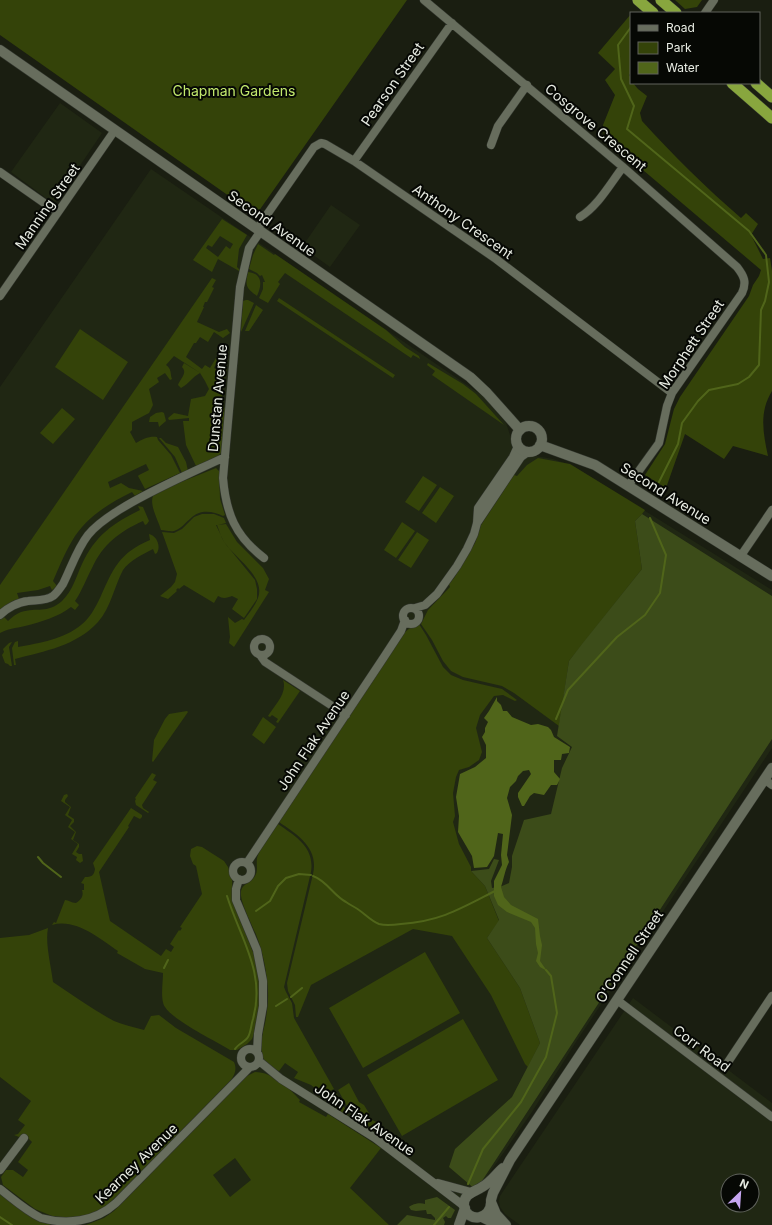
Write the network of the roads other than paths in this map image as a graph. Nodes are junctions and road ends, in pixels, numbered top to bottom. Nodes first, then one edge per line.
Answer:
1 (424, 0) edge
2 (638, 0) edge
3 (661, 0) edge
4 (714, 0) edge
5 (652, 12) edge
6 (675, 12) edge
7 (706, 12) edge
8 (452, 23) junction
9 (0, 50) edge
10 (733, 84) edge
11 (757, 84) edge
12 (527, 85) junction
13 (772, 97) edge
14 (772, 118) edge
15 (115, 130) junction
16 (491, 145) dead end
17 (354, 161) junction
18 (623, 167) junction
19 (0, 172) edge
20 (57, 212) junction
21 (580, 217) dead end
22 (258, 230) junction
23 (745, 280) joint
24 (0, 296) edge
25 (672, 393) junction
26 (520, 430) junction
27 (540, 445) junction
28 (518, 446) junction
29 (528, 452) junction
30 (225, 457) junction
31 (628, 486) junction
32 (772, 510) edge
33 (477, 523) junction
34 (740, 557) junction
35 (264, 558) dead end
36 (772, 576) edge
37 (417, 611) junction
38 (0, 615) edge
39 (407, 622) junction
40 (260, 655) dead end
41 (346, 715) junction
42 (772, 768) edge
43 (768, 782) edge
44 (248, 863) junction
45 (239, 879) junction
46 (617, 1000) junction
47 (771, 1000) edge
48 (254, 1050) junction
49 (252, 1065) junction
50 (724, 1068) dead end
51 (772, 1117) edge
52 (24, 1138) dead end
53 (510, 1160) junction
54 (0, 1170) edge
55 (434, 1182) junction
56 (0, 1189) edge
57 (472, 1192) junction
58 (491, 1201) junction
59 (464, 1207) junction
60 (476, 1220) edge
61 (459, 1225) edge
62 (498, 1225) edge
63 (506, 1225) edge

1 - 8 street, Cosgrove Crescent
2 - 5 highway
3 - 6 highway
4 - 7 street
8 - 12 street, Cosgrove Crescent
8 - 17 street, Pearson Street
9 - 15 street, Second Avenue
10 - 14 highway
11 - 13 highway
12 - 16 street
12 - 18 street, Cosgrove Crescent
15 - 20 street, Manning Street
15 - 22 street, Second Avenue
17 - 22 street, Anthony Crescent
17 - 25 street, Anthony Crescent
18 - 21 street
18 - 23 street, Cosgrove Crescent
19 - 20 street
20 - 24 street, Manning Street
22 - 26 street, Second Avenue
22 - 30 street, Dunstan Avenue
23 - 25 street, Morphett Street
25 - 31 street, Morphett Street
26 - 27 street
26 - 28 street
27 - 29 street
27 - 31 street, Second Avenue
28 - 29 street
28 - 33 street
29 - 33 street
30 - 35 street, Dunstan Avenue
30 - 38 street
31 - 34 street, Second Avenue
32 - 34 street
33 - 37 street
34 - 36 street, Second Avenue
37 - 39 street
37 - 39 street
39 - 41 street, John Flak Avenue
40 - 41 street
41 - 44 street, John Flak Avenue
42 - 43 street, O'Connell Street
43 - 46 street, O'Connell Street
44 - 45 street
44 - 45 street
45 - 48 street
46 - 51 street, Corr Road
46 - 53 street, O'Connell Street
47 - 50 street
48 - 49 street
48 - 49 street
49 - 55 street, John Flak Avenue
49 - 56 street, Kearney Avenue
52 - 54 street
53 - 57 street, O'Connell Street
53 - 58 street, O'Connell Street
55 - 57 street, John Flak Avenue
55 - 59 street, John Flak Avenue
57 - 58 street
57 - 59 street
58 - 60 street, O'Connell Street
58 - 63 street
59 - 60 street
59 - 61 street
60 - 62 street

